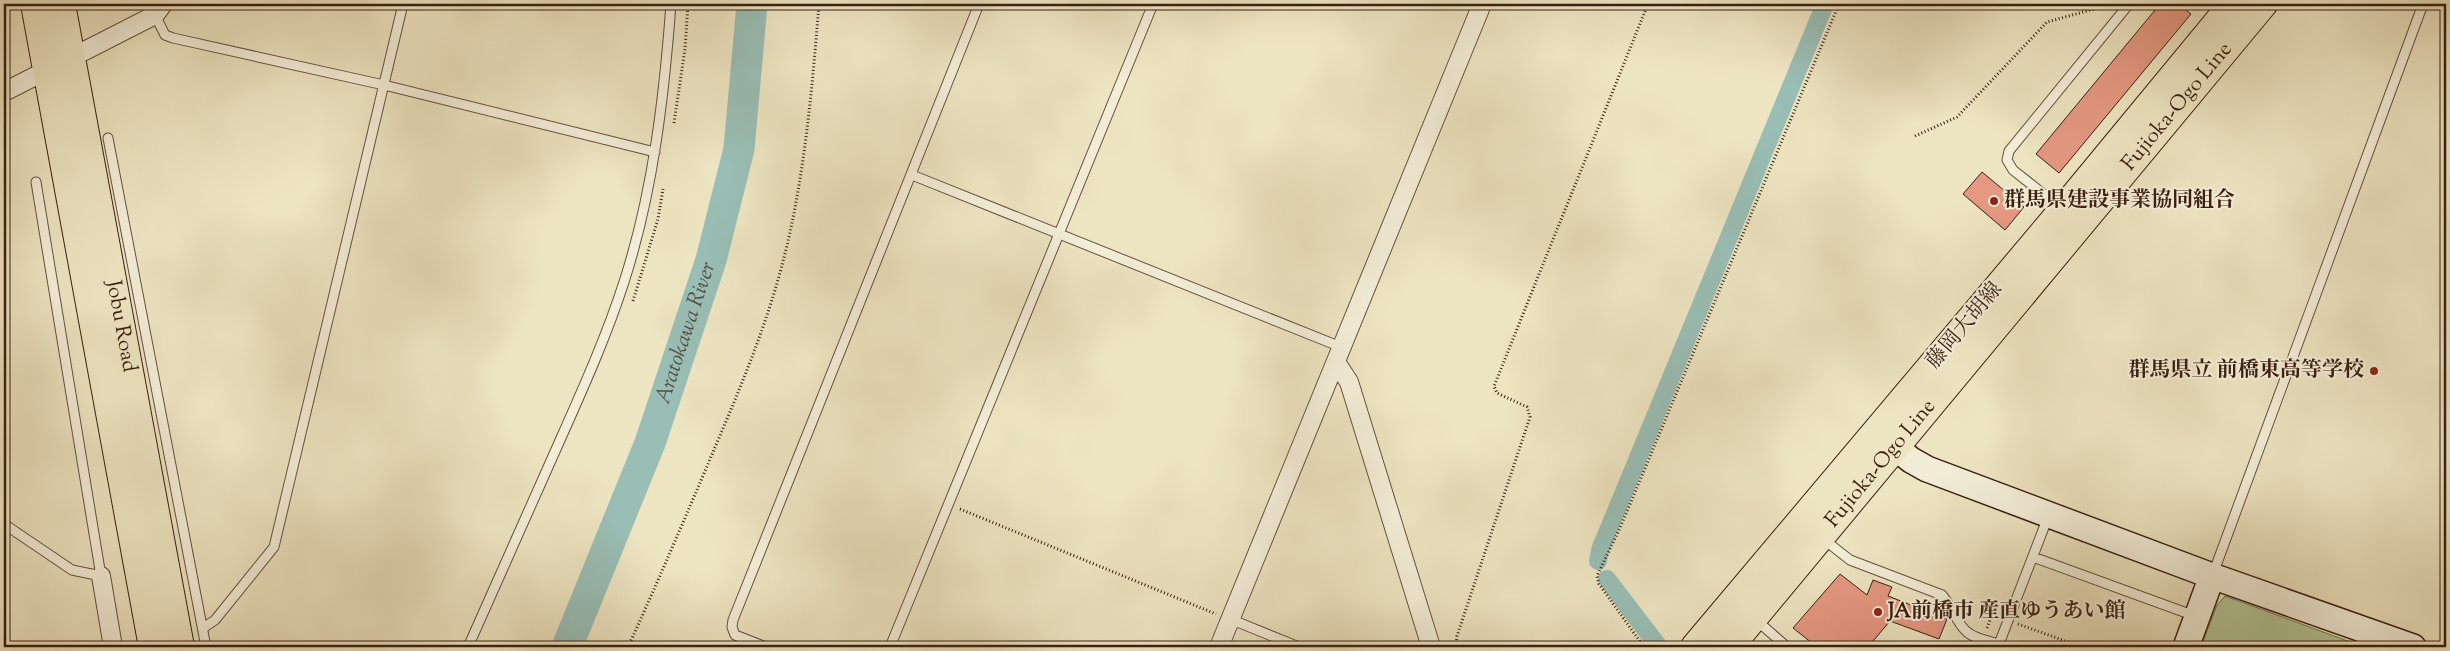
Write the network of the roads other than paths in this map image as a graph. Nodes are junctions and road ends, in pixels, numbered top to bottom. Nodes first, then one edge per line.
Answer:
1 (35, 4) edge
2 (61, 4) edge
3 (403, 4) edge
4 (671, 4) edge
5 (979, 4) edge
6 (1153, 4) edge
7 (1482, 4) edge
8 (2129, 4) edge
9 (2263, 4) edge
10 (2423, 4) edge
11 (2227, 6) edge
12 (159, 9) edge
13 (71, 56) junction
14 (47, 71) junction
15 (384, 85) junction
16 (4, 92) edge
17 (108, 138) dead end
18 (655, 152) junction
19 (912, 174) junction
20 (36, 182) dead end
21 (2063, 210) junction
22 (1060, 233) junction
23 (1338, 354) junction
24 (1886, 439) junction
25 (2049, 516) junction
26 (4, 524) edge
27 (1820, 536) junction
28 (2033, 556) junction
29 (101, 576) junction
30 (2212, 576) junction
31 (1753, 617) junction
32 (2197, 617) junction
33 (1230, 620) junction
34 (203, 628) junction
35 (113, 647) edge
36 (153, 647) edge
37 (180, 647) edge
38 (206, 647) edge
39 (468, 647) edge
40 (766, 647) edge
41 (890, 647) edge
42 (1219, 647) edge
43 (1299, 647) edge
44 (1431, 647) edge
45 (1695, 647) edge
46 (1729, 647) edge
47 (1787, 647) edge
48 (2186, 647) edge
49 (2413, 647) edge

1 - 14 main road, Jobu Road
2 - 13 main road, Jobu Road
3 - 15 lane
4 - 18 lane
5 - 19 lane
6 - 22 lane
7 - 23 street
8 - 21 lane
9 - 24 main road, Fujioka-Ogo Line
10 - 30 lane
11 - 21 main road, 藤岡大胡線
12 - 13 street
12 - 15 lane
13 - 14 street
13 - 37 main road, Jobu Road
14 - 16 street
14 - 36 main road, Jobu Road
15 - 18 lane
15 - 34 lane
17 - 34 lane
18 - 39 lane
19 - 22 lane
19 - 40 lane
20 - 29 lane
21 - 24 main road, 藤岡大胡線
22 - 23 lane
22 - 41 lane
23 - 33 street
23 - 44 street
24 - 25 street
24 - 27 main road, Fujioka-Ogo Line
24 - 45 main road, 藤岡大胡線
25 - 28 lane
25 - 30 street
26 - 29 lane
27 - 28 lane
27 - 31 main road, Fujioka-Ogo Line
28 - 32 lane
29 - 35 street
30 - 32 street
30 - 49 street
31 - 46 main road, Fujioka-Ogo Line
31 - 47 lane
32 - 48 street
33 - 42 street
33 - 43 lane
34 - 38 lane

